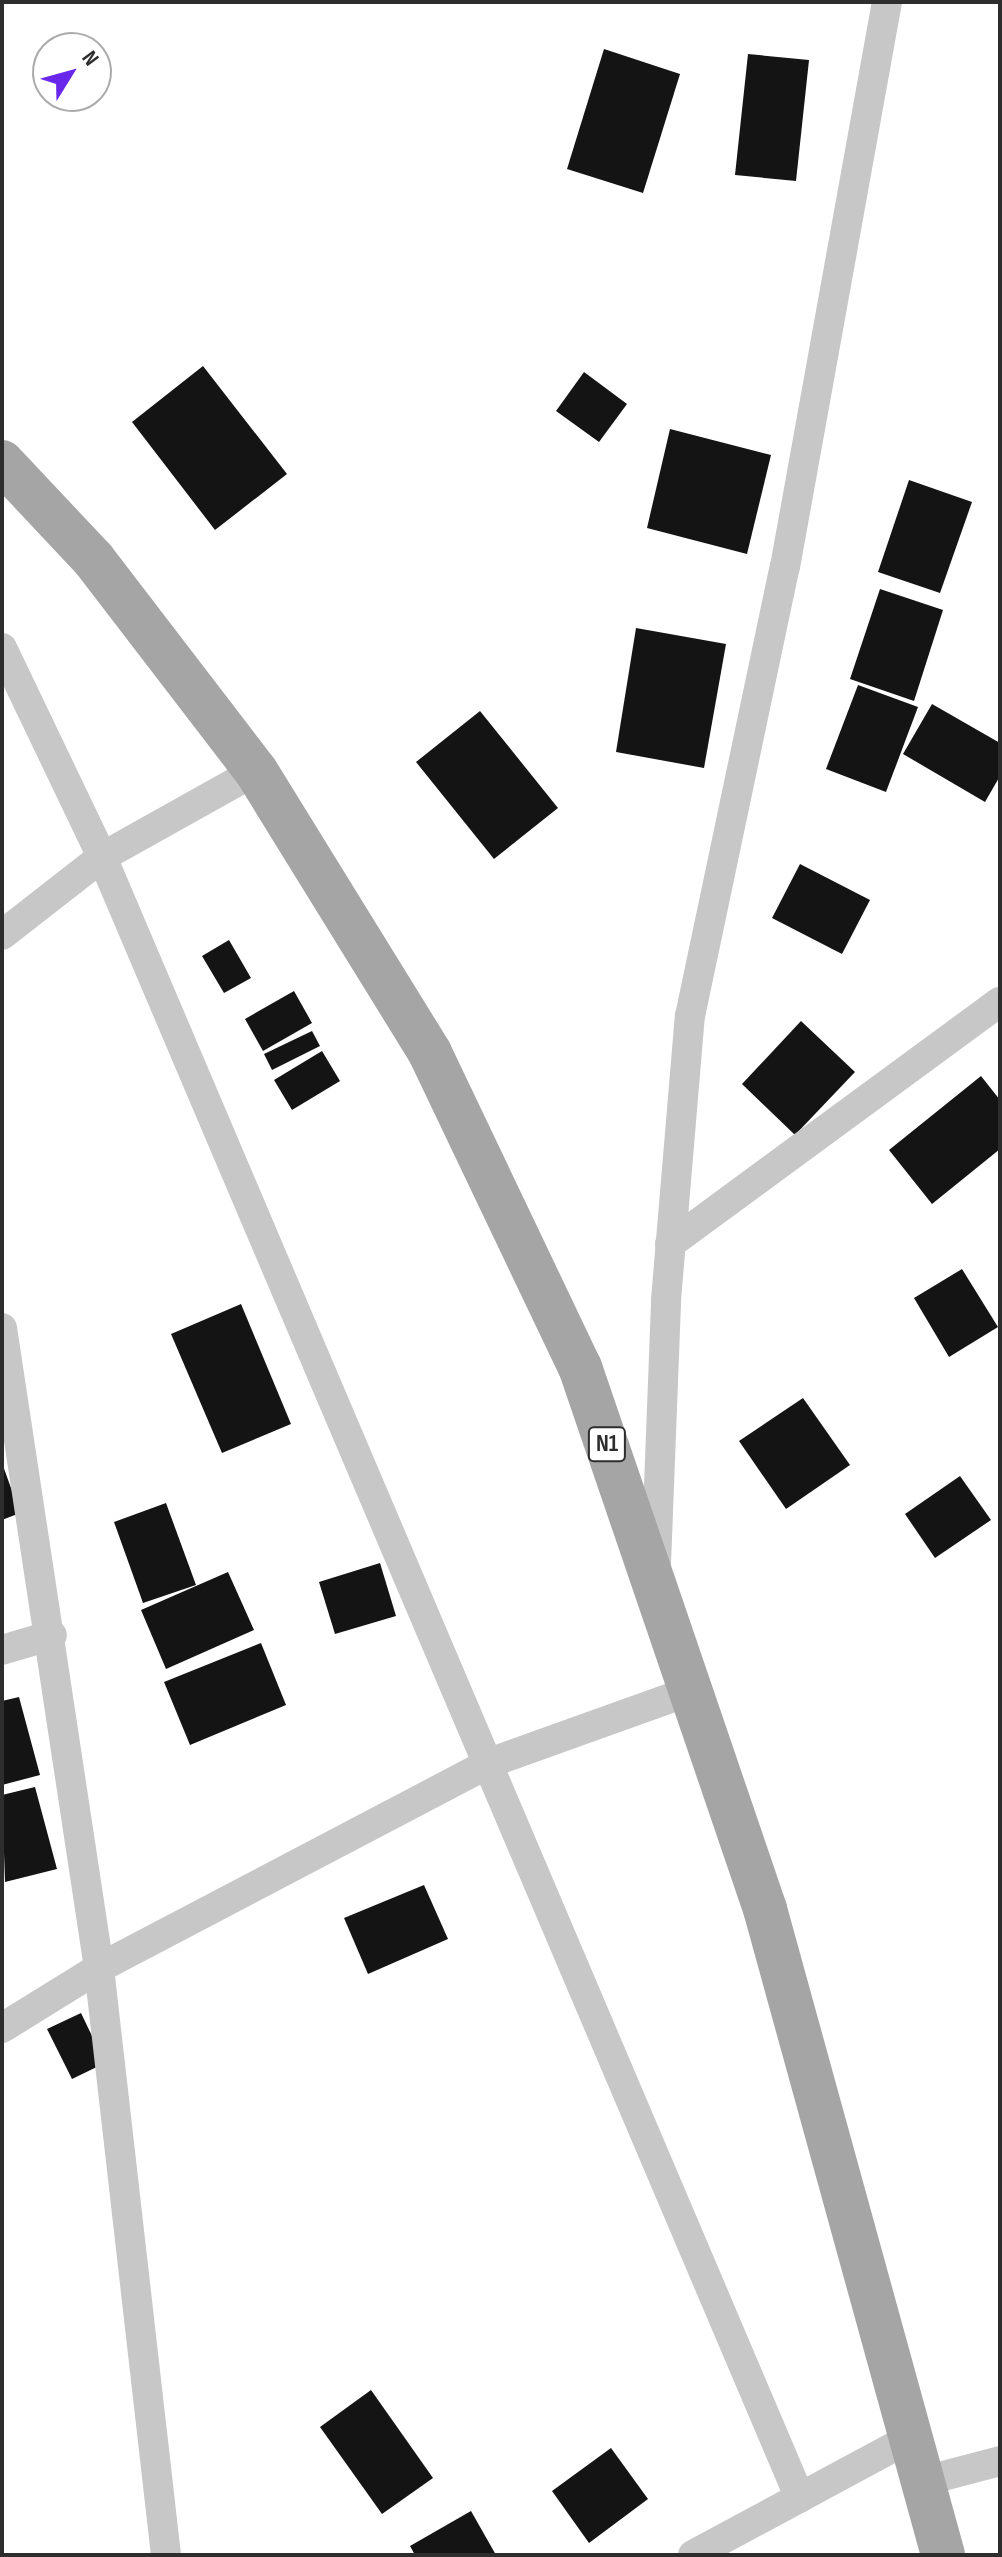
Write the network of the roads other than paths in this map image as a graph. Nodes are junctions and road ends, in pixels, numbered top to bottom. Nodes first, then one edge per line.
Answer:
1 (887, 2) edge
2 (2, 462) edge
3 (2, 648) edge
4 (256, 771) junction
5 (102, 857) junction
6 (2, 935) edge
7 (1000, 1002) edge
8 (670, 1244) junction
9 (2, 1328) edge
10 (656, 1577) junction
11 (52, 1635) junction
12 (2, 1650) edge
13 (687, 1692) junction
14 (492, 1762) junction
15 (99, 1968) junction
16 (2, 2028) edge
17 (910, 2438) junction
18 (1000, 2461) edge
19 (924, 2481) junction
20 (800, 2498) junction
21 (166, 2555) edge
22 (693, 2555) edge
23 (943, 2555) edge

1 - 8 street
2 - 4 main road, N1
3 - 5 street
4 - 5 street
4 - 10 main road, N1
5 - 6 street
5 - 14 street
7 - 8 street
8 - 10 street
9 - 11 street
10 - 13 main road, N1
11 - 12 street
11 - 15 street
13 - 14 street
13 - 17 main road, N1
14 - 15 street
14 - 20 street
15 - 16 street
15 - 21 street
17 - 19 main road, N1
17 - 20 street
18 - 19 street
19 - 23 main road, N1
20 - 22 street

